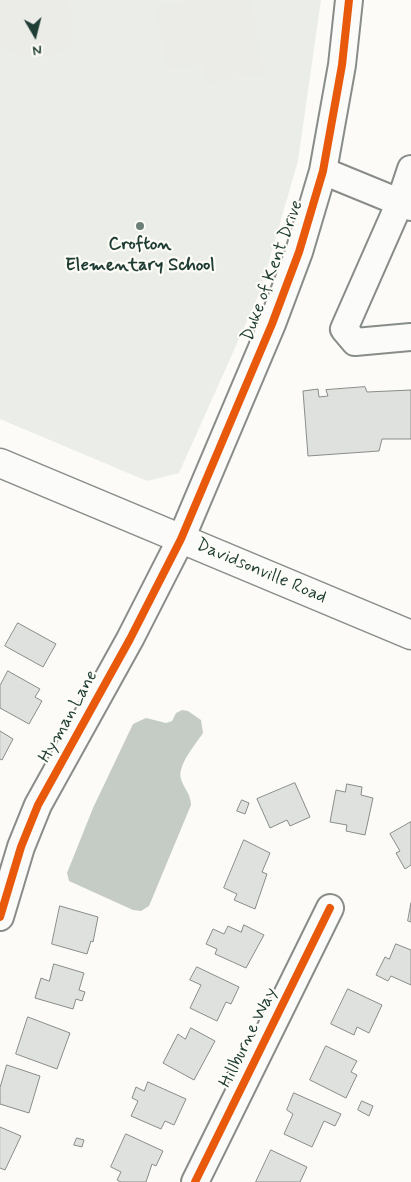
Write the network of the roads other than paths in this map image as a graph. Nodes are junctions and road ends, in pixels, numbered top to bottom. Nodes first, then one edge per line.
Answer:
1 (349, 0) edge
2 (411, 169) edge
3 (323, 171) junction
4 (405, 205) edge
5 (411, 337) edge
6 (0, 463) edge
7 (181, 539) junction
8 (411, 635) edge
9 (330, 908) dead end
10 (0, 917) edge
11 (195, 1182) edge

1 - 3 street, Duke of Kent Drive
2 - 4 street
3 - 4 street
3 - 7 street, Duke of Kent Drive
4 - 5 street
6 - 7 main road, Davidsonville Road
7 - 8 main road, Davidsonville Road
7 - 10 street, Hyman Lane
9 - 11 street, Hillburne Way

